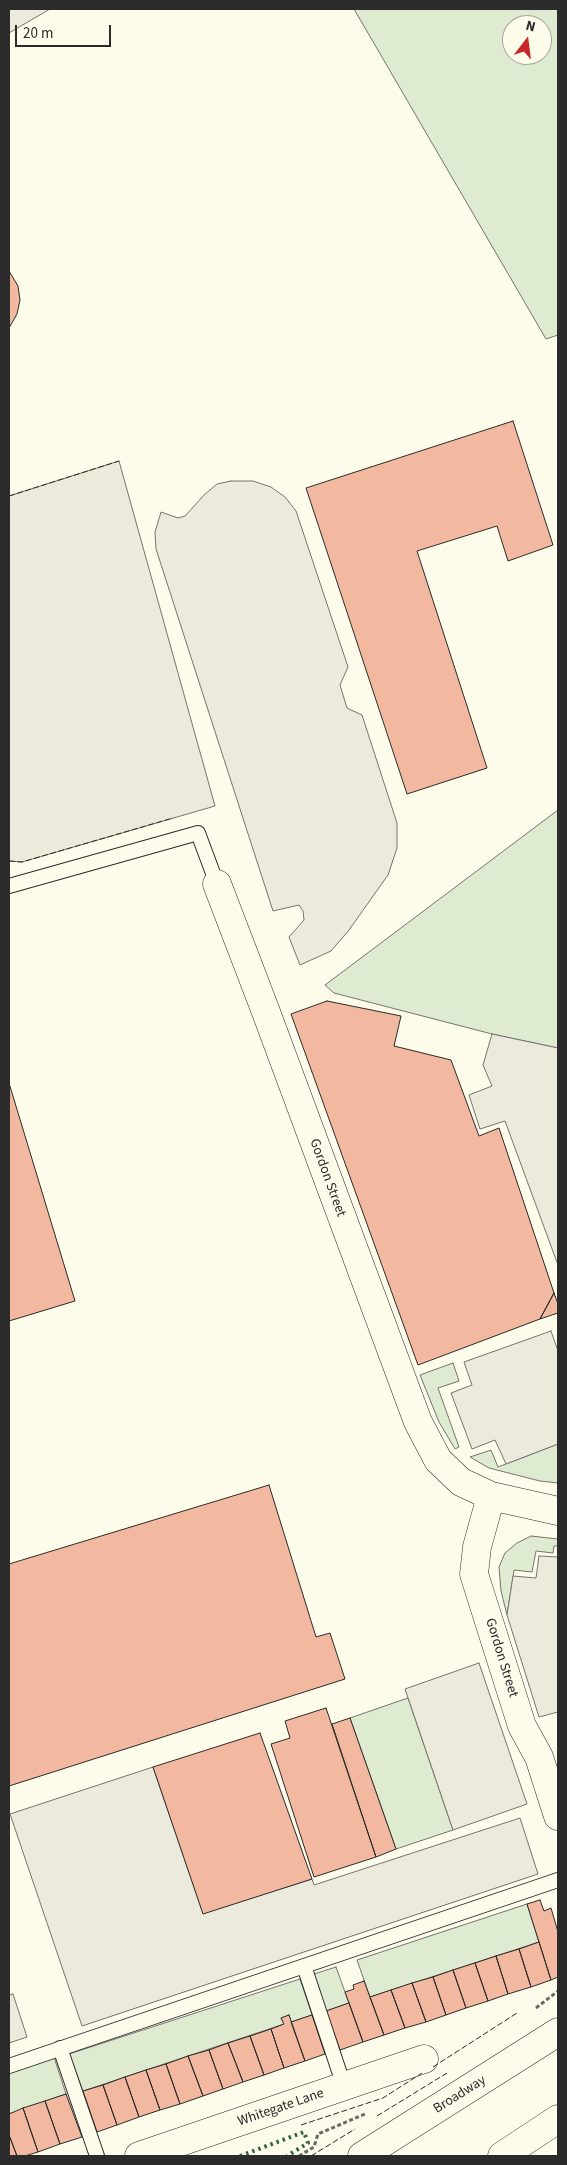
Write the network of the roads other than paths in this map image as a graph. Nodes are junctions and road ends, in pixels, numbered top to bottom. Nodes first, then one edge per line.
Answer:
1 (217, 884) joint
2 (9, 886) edge
3 (491, 1496) junction
4 (558, 1511) edge
5 (558, 1816) edge
6 (558, 1880) edge
7 (304, 1966) junction
8 (558, 2032) edge
9 (60, 2048) junction
10 (424, 2059) dead end
11 (9, 2066) edge
12 (344, 2086) junction
13 (558, 2119) edge
14 (97, 2156) edge
15 (139, 2156) edge
16 (362, 2156) edge
17 (505, 2156) edge

1 - 2 lane, Gordon Street
1 - 3 main road, Gordon Street
3 - 4 main road, Gordon Street
3 - 5 main road, Gordon Street
6 - 7 lane
7 - 9 lane
7 - 12 lane
8 - 16 main road, Broadway
9 - 11 lane
9 - 14 lane
10 - 12 main road, Whitegate Lane
12 - 15 main road, Whitegate Lane
13 - 17 main road

